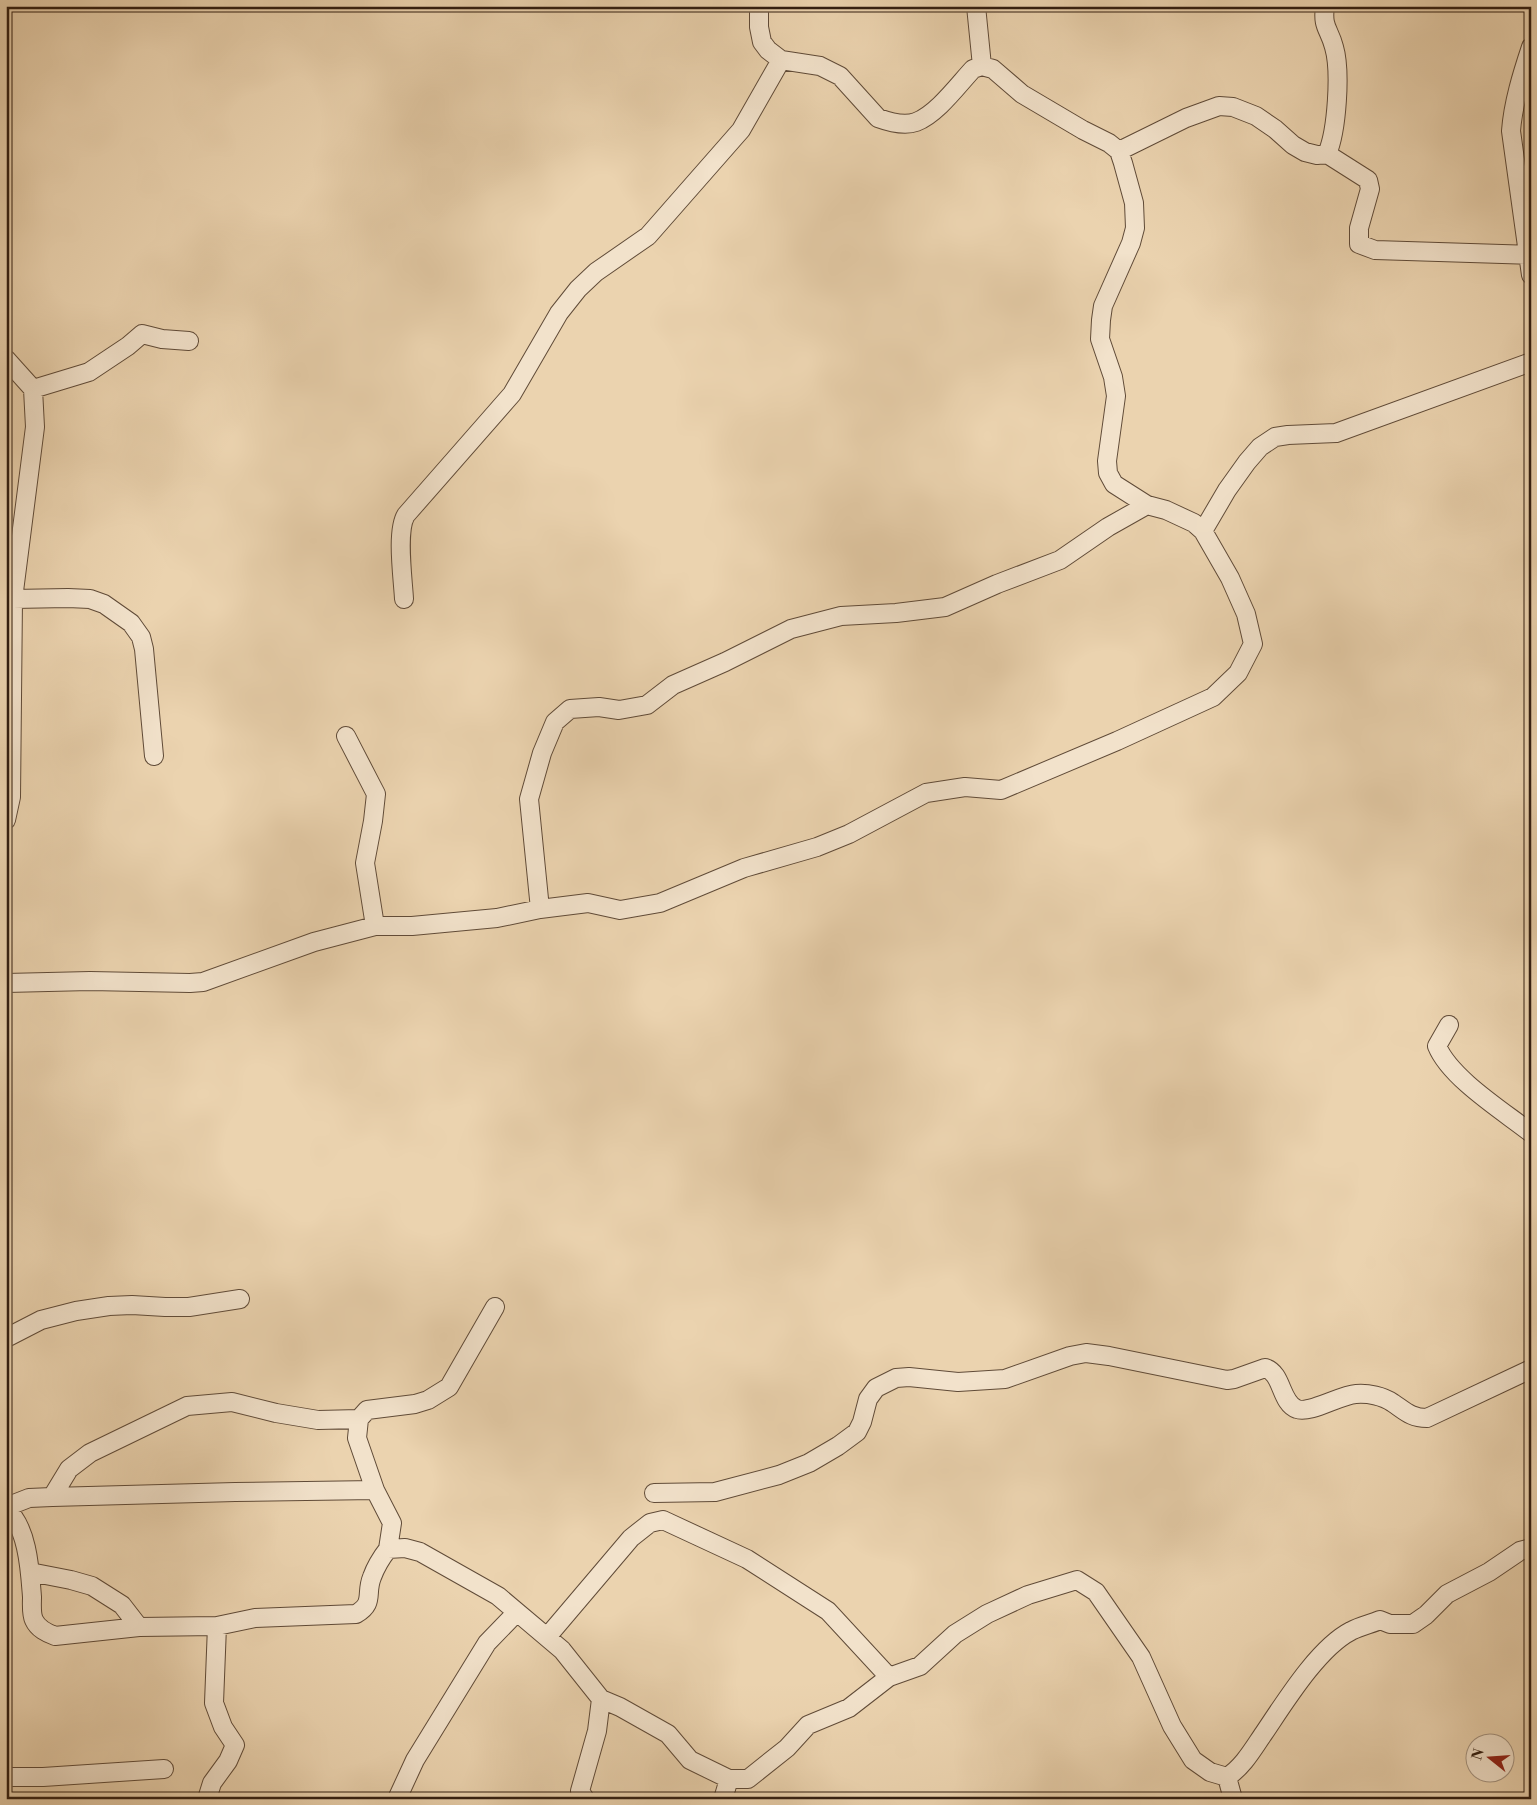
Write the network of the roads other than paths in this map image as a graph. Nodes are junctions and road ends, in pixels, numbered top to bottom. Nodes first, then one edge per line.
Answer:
1 (760, 6) edge
2 (976, 6) edge
3 (1325, 6) edge
4 (1531, 47) edge
5 (781, 60) junction
6 (982, 66) junction
7 (1119, 151) junction
8 (1327, 154) junction
9 (1530, 255) edge
10 (1531, 274) edge
11 (189, 341) dead end
12 (6, 359) edge
13 (1531, 362) edge
14 (33, 390) junction
15 (1147, 505) junction
16 (1203, 531) junction
17 (13, 598) junction
18 (404, 599) dead end
19 (346, 736) dead end
20 (154, 756) dead end
21 (6, 820) edge
22 (540, 909) junction
23 (375, 926) junction
24 (6, 983) edge
25 (1449, 1025) dead end
26 (1531, 1133) edge
27 (240, 1299) dead end
28 (495, 1307) dead end
29 (6, 1338) edge
30 (1531, 1369) edge
31 (359, 1419) junction
32 (375, 1490) junction
33 (654, 1493) dead end
34 (52, 1497) junction
35 (6, 1508) edge
36 (1531, 1548) edge
37 (388, 1549) junction
38 (30, 1572) junction
39 (517, 1612) junction
40 (217, 1626) junction
41 (140, 1627) junction
42 (547, 1637) junction
43 (889, 1677) junction
44 (601, 1699) junction
45 (164, 1769) dead end
46 (6, 1777) edge
47 (1226, 1777) junction
48 (729, 1779) junction
49 (207, 1799) edge
50 (396, 1799) edge
51 (585, 1799) edge
52 (723, 1799) edge
53 (1233, 1799) edge

1 - 5 street
2 - 6 street
3 - 8 street
4 - 9 street
5 - 6 street
5 - 18 street
6 - 7 street
7 - 8 street
7 - 15 street
8 - 9 street
9 - 10 street
11 - 14 street
12 - 14 street
13 - 16 street
14 - 17 street
15 - 16 street
15 - 22 street
16 - 22 street
17 - 20 street
17 - 21 street
19 - 23 street
22 - 23 street
23 - 24 street
25 - 26 street
27 - 29 street
28 - 31 street
30 - 33 street
31 - 32 street
31 - 34 street
32 - 34 street
32 - 37 street
34 - 35 street
35 - 38 street
36 - 47 street
37 - 39 street
37 - 40 street
38 - 41 street
38 - 41 street
39 - 42 street
39 - 50 street
40 - 41 street
40 - 49 street
42 - 43 street
42 - 44 street
43 - 47 street
43 - 48 street
44 - 48 street
44 - 51 street
45 - 46 street
47 - 53 street
48 - 52 street

